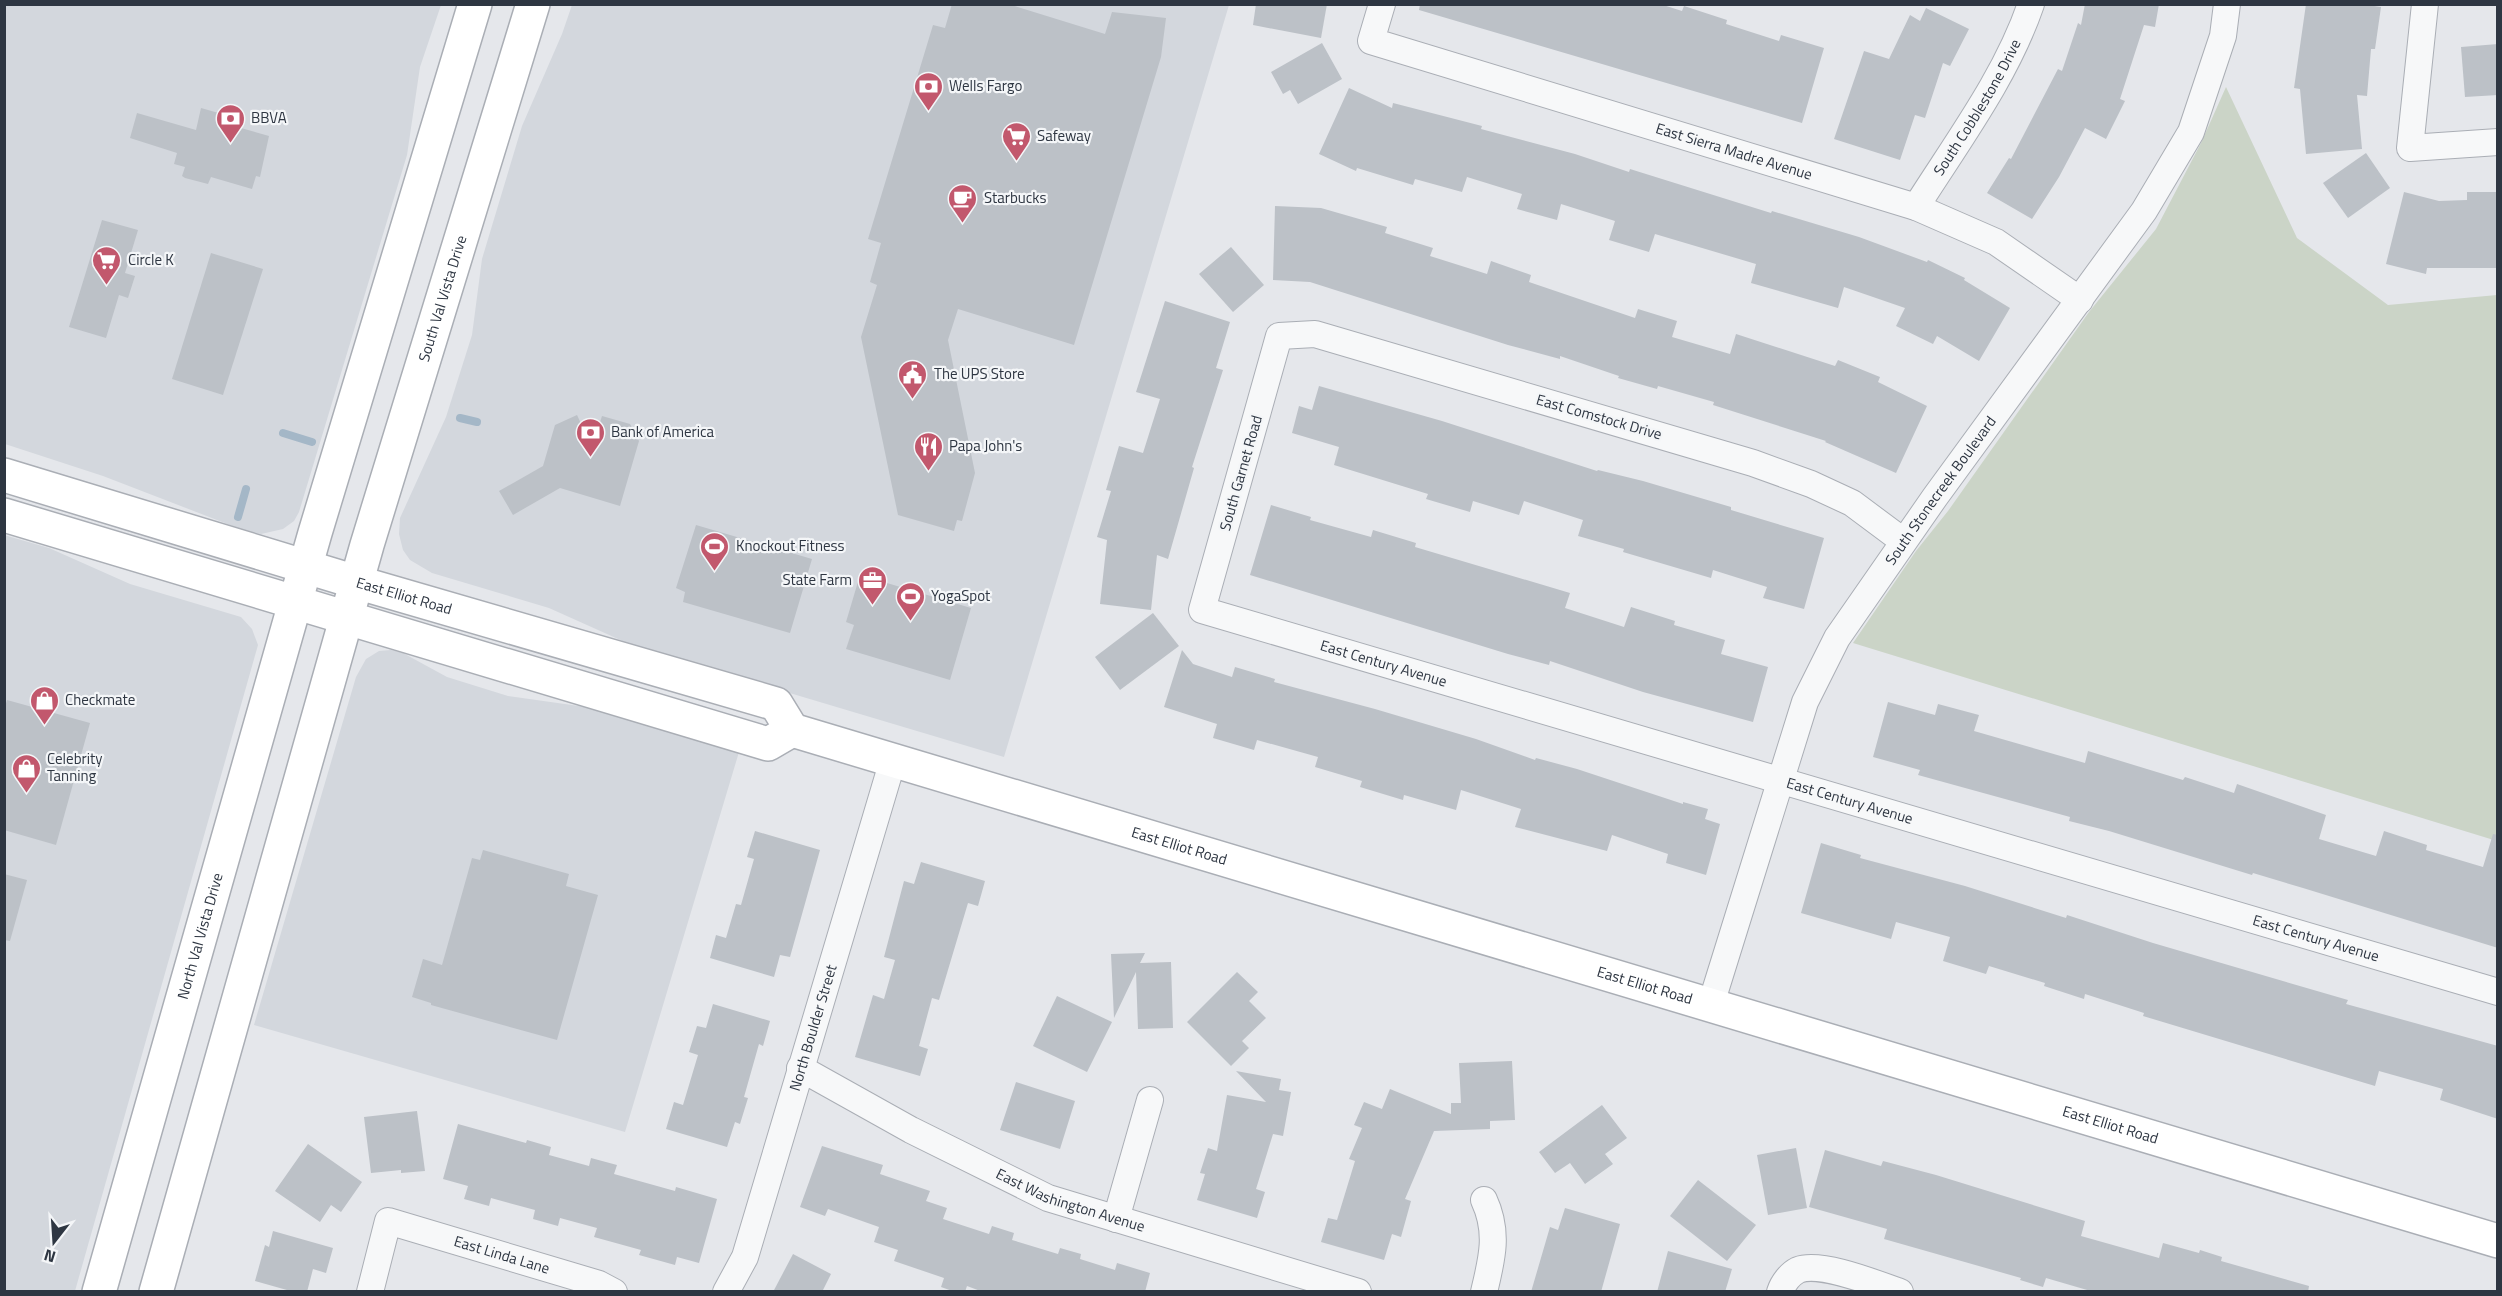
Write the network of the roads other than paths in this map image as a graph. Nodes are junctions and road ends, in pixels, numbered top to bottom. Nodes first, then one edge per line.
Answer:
1 (475, 4) edge
2 (533, 4) edge
3 (1382, 4) edge
4 (2031, 4) edge
5 (2227, 4) edge
6 (2425, 4) edge
7 (2498, 142) edge
8 (1916, 207) junction
9 (2080, 300) junction
10 (1279, 336) joint
11 (4, 475) edge
12 (4, 515) edge
13 (1903, 541) junction
14 (301, 583) junction
15 (352, 599) junction
16 (1202, 610) joint
17 (650, 668) junction
18 (544, 677) junction
19 (792, 730) junction
20 (893, 760) junction
21 (1780, 781) junction
22 (2498, 992) edge
23 (1711, 1005) junction
24 (800, 1068) junction
25 (1150, 1100) dead end
26 (1484, 1200) dead end
27 (1116, 1219) junction
28 (2498, 1241) edge
29 (99, 1292) edge
30 (156, 1292) edge
31 (370, 1292) edge
32 (614, 1292) edge
33 (726, 1292) edge
34 (1358, 1292) edge
35 (1484, 1292) edge
36 (1780, 1292) edge
37 (1900, 1292) edge

1 - 14 main road
2 - 15 main road, South Val Vista Drive
3 - 8 street, East Sierra Madre Avenue
4 - 8 street, South Cobblestone Drive
5 - 9 street, South Stonecreek Boulevard
6 - 7 street
8 - 9 street, East Sierra Madre Avenue
9 - 13 street, South Stonecreek Boulevard
10 - 13 street, East Comstock Drive
10 - 16 street, South Garnet Road
11 - 14 main road, East Elliot Road
12 - 14 main road, East Elliot Road
13 - 21 street, South Stonecreek Boulevard
14 - 15 main road, East Elliot Road
14 - 29 main road, North Val Vista Drive
15 - 17 main road, East Elliot Road
15 - 18 main road, East Elliot Road
15 - 30 main road
16 - 21 street, East Century Avenue
17 - 18 main road
17 - 19 main road, East Elliot Road
18 - 19 main road, East Elliot Road
19 - 20 main road, East Elliot Road
20 - 23 main road, East Elliot Road
20 - 24 street, North Boulder Street
21 - 22 street, East Century Avenue
21 - 23 street, South Stonecreek Boulevard
23 - 28 main road, East Elliot Road
24 - 27 street, East Washington Avenue
24 - 33 street, North Boulder Street
25 - 27 street
26 - 35 street
27 - 34 street, East Washington Avenue
31 - 32 street, East Linda Lane
36 - 37 street

